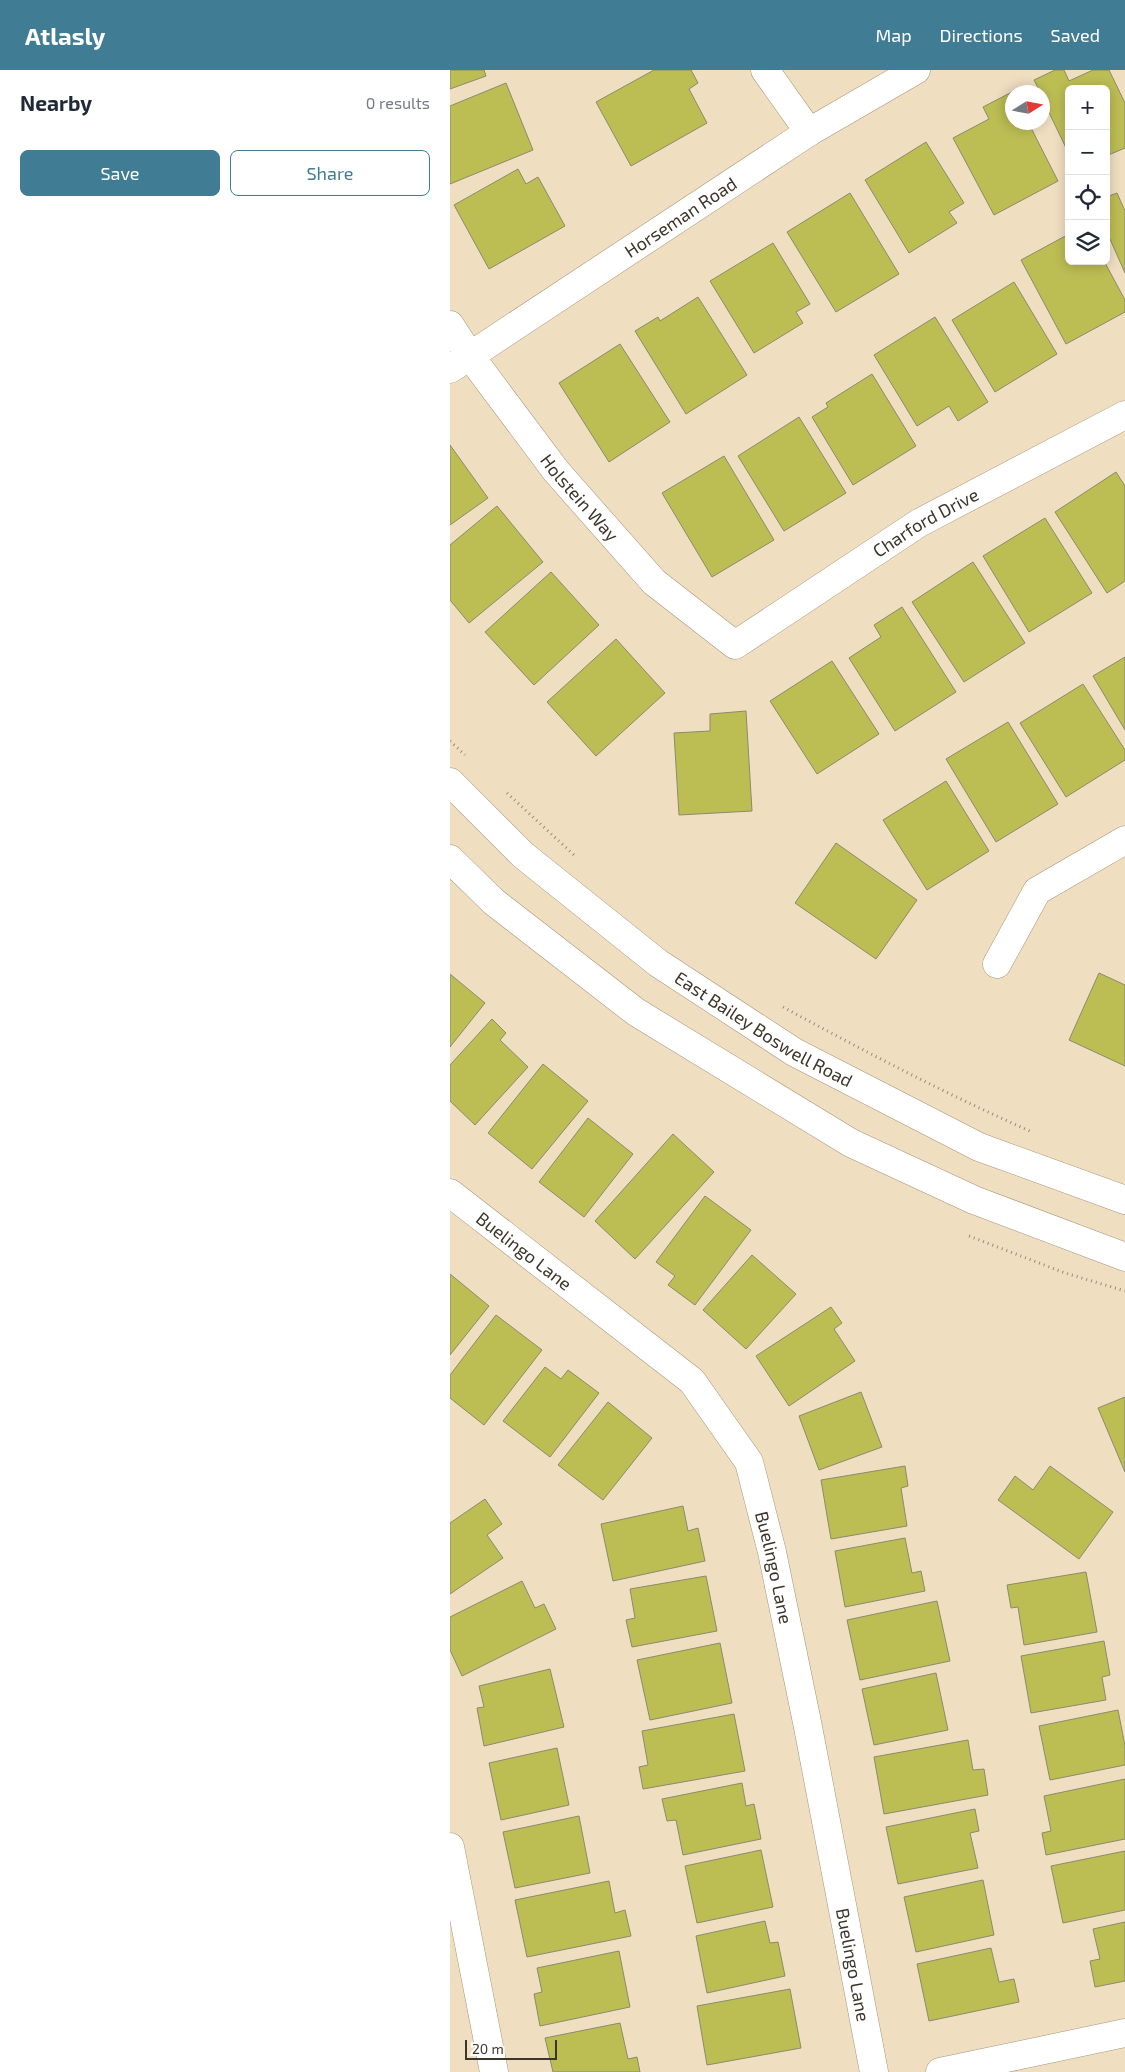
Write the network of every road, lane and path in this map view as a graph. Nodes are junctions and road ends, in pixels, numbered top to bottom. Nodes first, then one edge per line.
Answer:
1 (765, 70) edge
2 (916, 70) edge
3 (809, 132) junction
4 (450, 325) edge
5 (460, 362) edge
6 (1125, 415) edge
7 (735, 645) joint
8 (450, 741) edge
9 (470, 760) dead end
10 (450, 782) edge
11 (505, 791) dead end
12 (1125, 840) edge
13 (575, 856) dead end
14 (450, 860) edge
15 (997, 964) dead end
16 (781, 1006) dead end
17 (1037, 1135) dead end
18 (450, 1193) edge
19 (1125, 1200) edge
20 (969, 1236) dead end
21 (1125, 1257) edge
22 (1125, 1291) edge
23 (450, 1847) edge
24 (1125, 2033) edge
25 (494, 2072) edge
26 (874, 2072) edge
27 (940, 2072) edge

1 - 3 street
2 - 3 street, Horseman Road
3 - 5 street, Horseman Road
4 - 5 street, Holstein Way
5 - 7 street, Holstein Way
6 - 7 street, Charford Drive
8 - 9 path
10 - 19 street, East Bailey Boswell Road
11 - 13 path
12 - 15 street
14 - 21 street
16 - 17 path
18 - 26 street, Buelingo Lane
20 - 22 path
23 - 25 street
24 - 27 street

